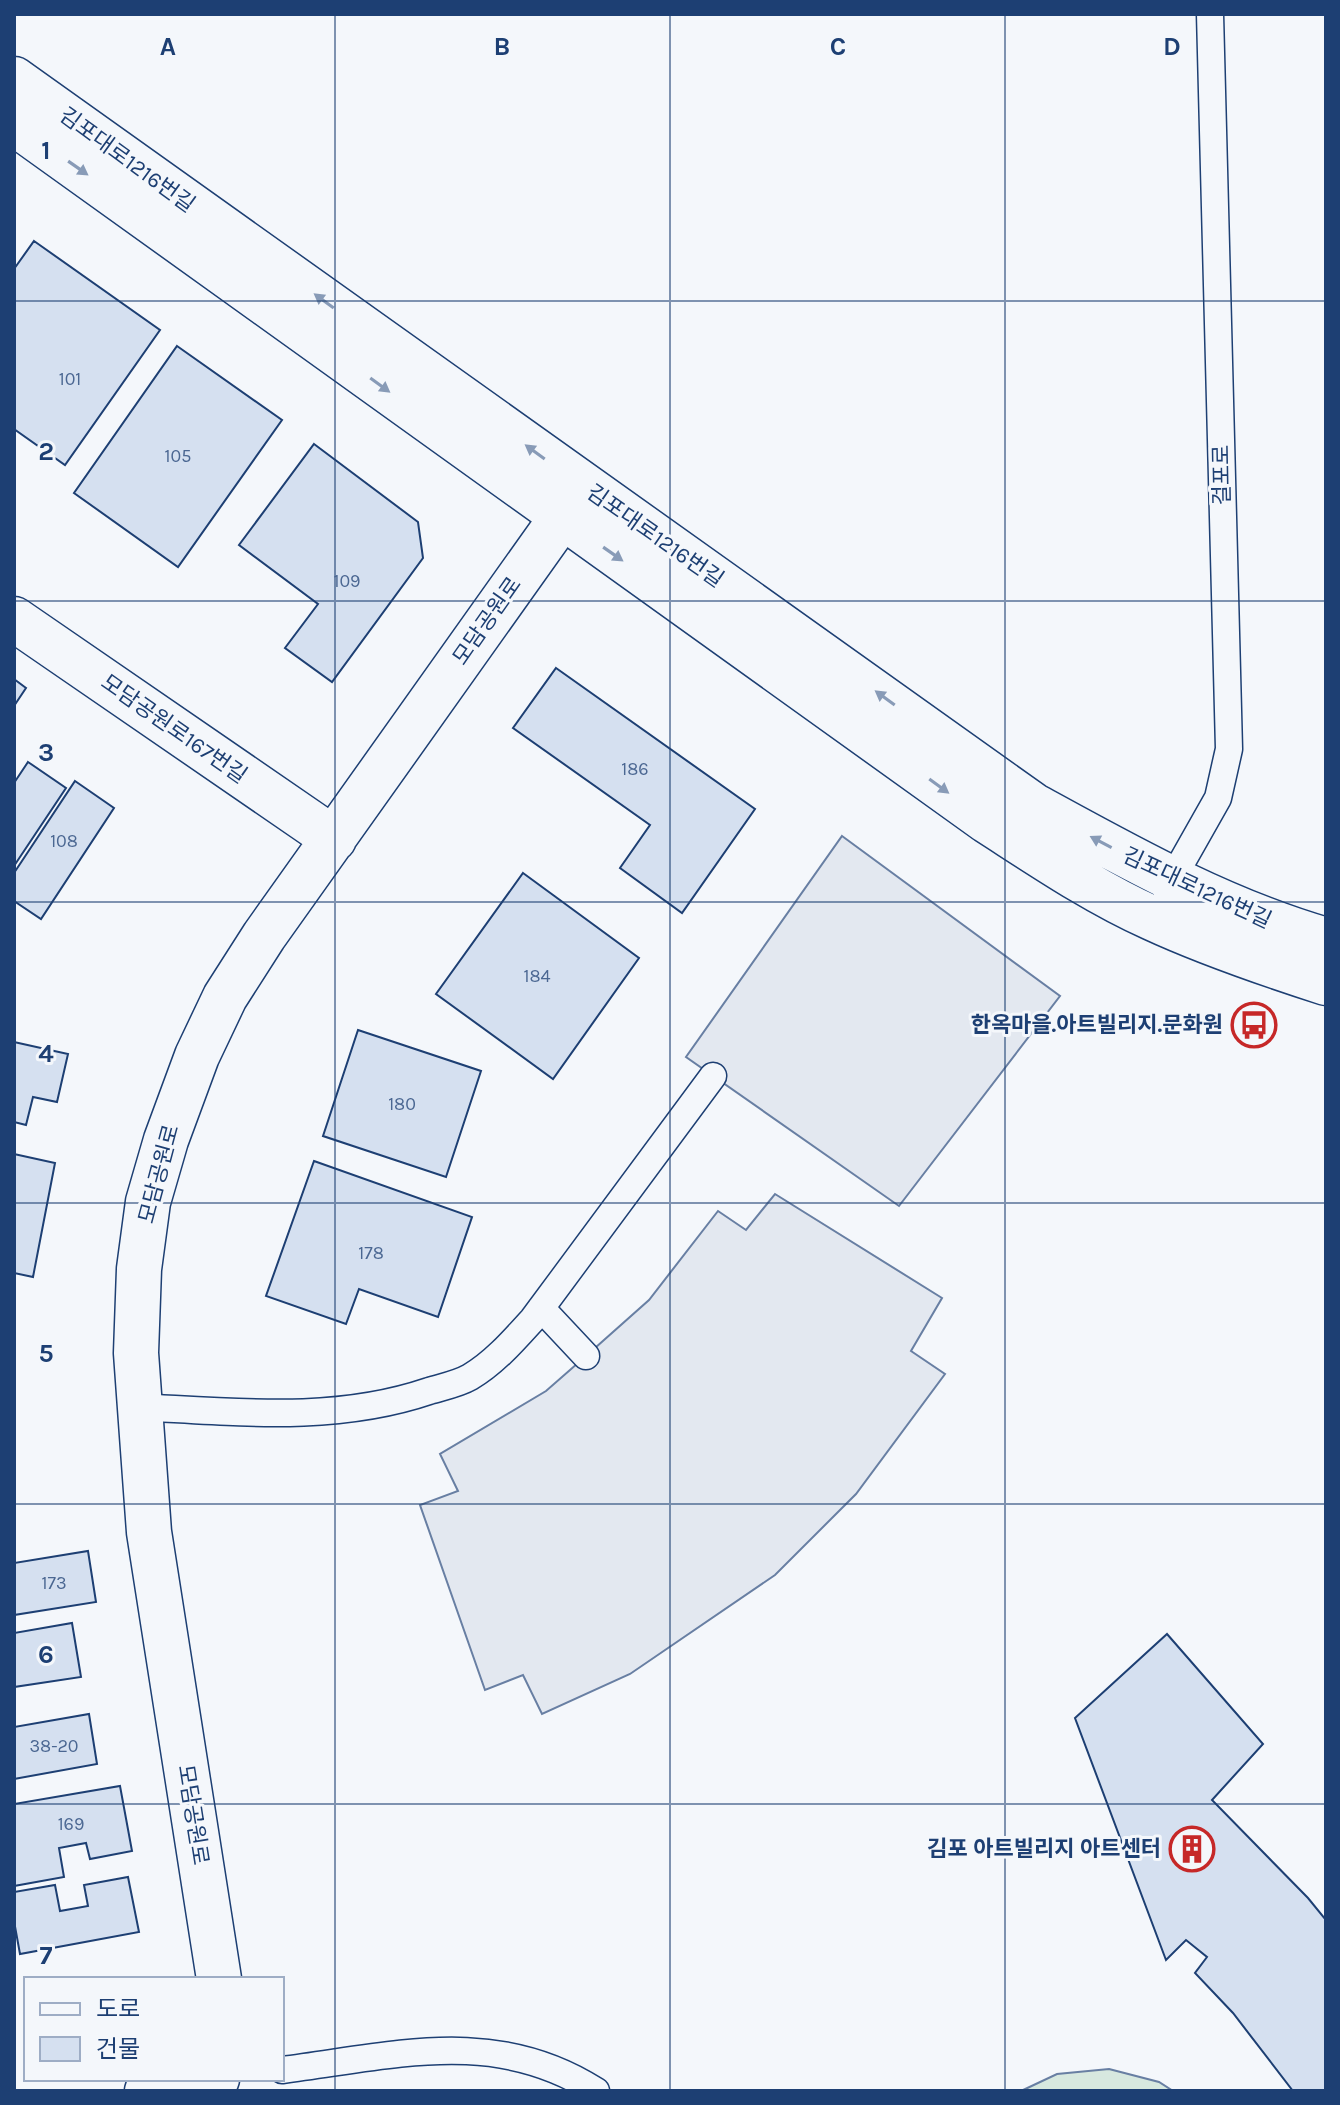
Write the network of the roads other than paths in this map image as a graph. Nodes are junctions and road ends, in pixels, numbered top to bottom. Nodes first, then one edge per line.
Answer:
1 (1210, 14) edge
2 (14, 79) edge
3 (14, 123) edge
4 (572, 501) junction
5 (14, 619) edge
6 (334, 839) junction
7 (1171, 880) junction
8 (1151, 918) junction
9 (1326, 940) edge
10 (1326, 983) edge
11 (713, 1076) dead end
12 (541, 1308) junction
13 (586, 1356) dead end
14 (138, 1407) junction
15 (219, 1977) edge
16 (284, 2070) edge
17 (205, 2081) edge
18 (147, 2091) edge
19 (596, 2091) edge

1 - 7 lane, 걸포로
4 -> 2 street, 김포대로1216번길
3 -> 4 street, 김포대로1216번길
4 - 6 street, 모담공원로
7 -> 4 street, 김포대로1216번길
4 -> 8 street, 김포대로1216번길
5 - 6 street, 모담공원로167번길
6 - 14 street, 모담공원로
7 - 8 lane, 걸포로
7 - 9 street, 김포대로1216번길
8 - 10 street, 김포대로1216번길
11 - 12 lane
12 - 13 lane
12 - 14 lane
14 - 15 street, 모담공원로
16 - 19 lane
17 - 18 street

